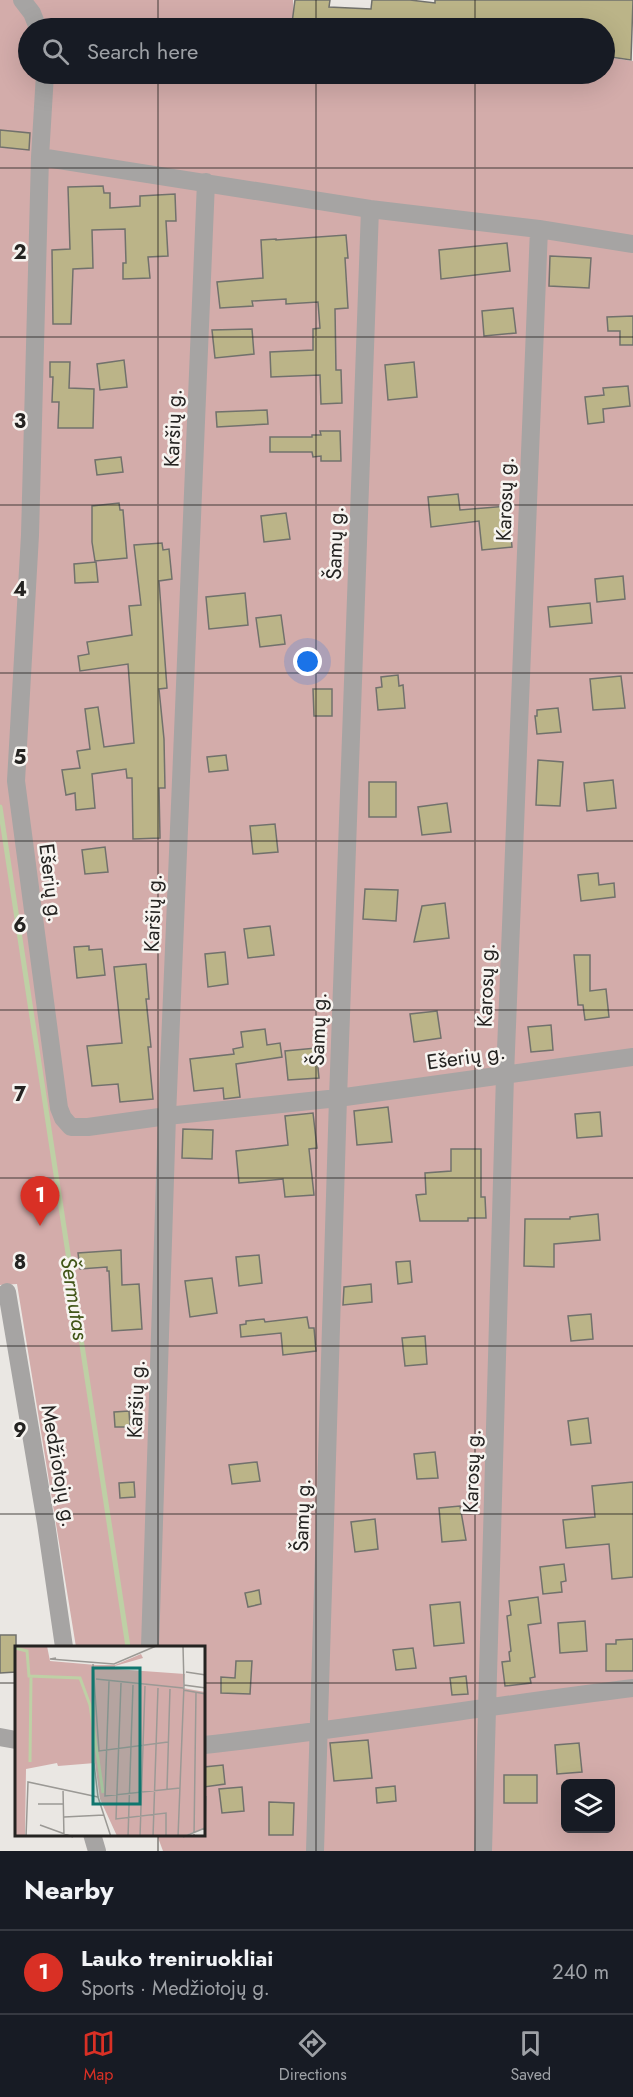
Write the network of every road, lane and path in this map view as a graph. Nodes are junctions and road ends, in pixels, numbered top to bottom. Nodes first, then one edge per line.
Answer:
1 (22, 0) edge
2 (34, 18) edge
3 (44, 84) edge
4 (40, 157) junction
5 (206, 182) junction
6 (370, 209) junction
7 (539, 229) junction
8 (633, 244) edge
9 (633, 1057) edge
10 (505, 1075) junction
11 (338, 1098) junction
12 (167, 1116) junction
13 (7, 1293) dead end
14 (64, 1646) edge
15 (150, 1646) edge
16 (633, 1688) edge
17 (488, 1707) junction
18 (318, 1732) junction
19 (0, 1737) edge
20 (15, 1740) edge
21 (206, 1745) edge
22 (93, 1836) edge
23 (97, 1851) edge
24 (315, 1851) edge
25 (483, 1851) edge

1 - 2 street
3 - 4 street, Ešerių g.
4 - 5 street
4 - 12 street, Ešerių g.
5 - 6 street
5 - 12 street, Karšių g.
6 - 7 street
6 - 11 street, Šamų g.
7 - 8 street
7 - 10 street, Karosų g.
9 - 10 street, Ešerių g.
10 - 11 street, Ešerių g.
10 - 17 street, Karosų g.
11 - 12 street, Ešerių g.
11 - 18 street, Šamų g.
12 - 15 street, Karšių g.
13 - 14 street, Medžiotojų g.
16 - 17 street
17 - 18 street
17 - 25 street, Karosų g.
18 - 21 street
18 - 24 street, Šamų g.
19 - 20 street
22 - 23 street

